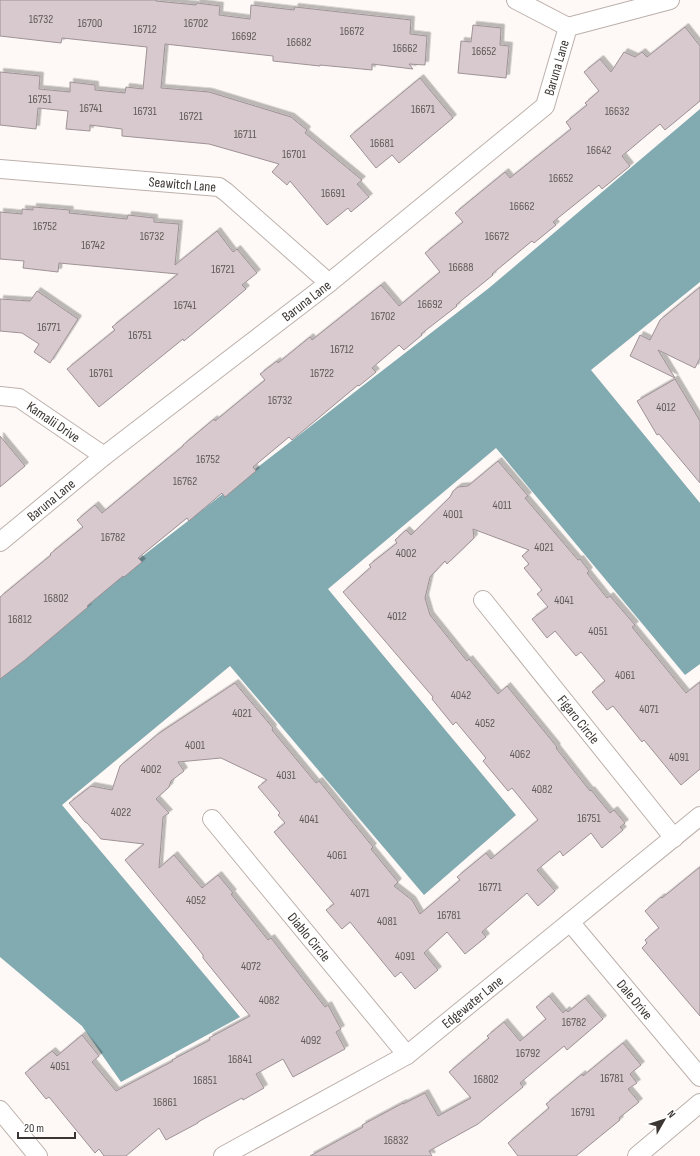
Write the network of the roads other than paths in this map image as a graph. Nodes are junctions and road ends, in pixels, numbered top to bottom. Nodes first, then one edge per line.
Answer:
1 (516, 0) edge
2 (670, 0) edge
3 (568, 27) junction
4 (0, 169) edge
5 (329, 283) junction
6 (0, 396) edge
7 (104, 456) junction
8 (0, 542) edge
9 (483, 600) dead end
10 (700, 816) edge
11 (212, 819) dead end
12 (674, 838) junction
13 (570, 922) junction
14 (407, 1056) junction
15 (700, 1077) edge
16 (700, 1103) edge
17 (0, 1110) edge
18 (643, 1154) edge
19 (38, 1156) edge
20 (223, 1156) edge

1 - 3 street
2 - 3 street
3 - 5 street, Baruna Lane
4 - 5 street, Seawitch Lane
5 - 7 street, Baruna Lane
6 - 7 street, Kamalii Drive
7 - 8 street, Baruna Lane
9 - 12 street, Figaro Circle
10 - 12 street, Edgewater Lane
11 - 14 street, Diablo Circle
12 - 13 street, Edgewater Lane
13 - 14 street, Edgewater Lane
13 - 15 street, Dale Drive
14 - 20 street, Edgewater Lane
16 - 18 street
17 - 19 street

